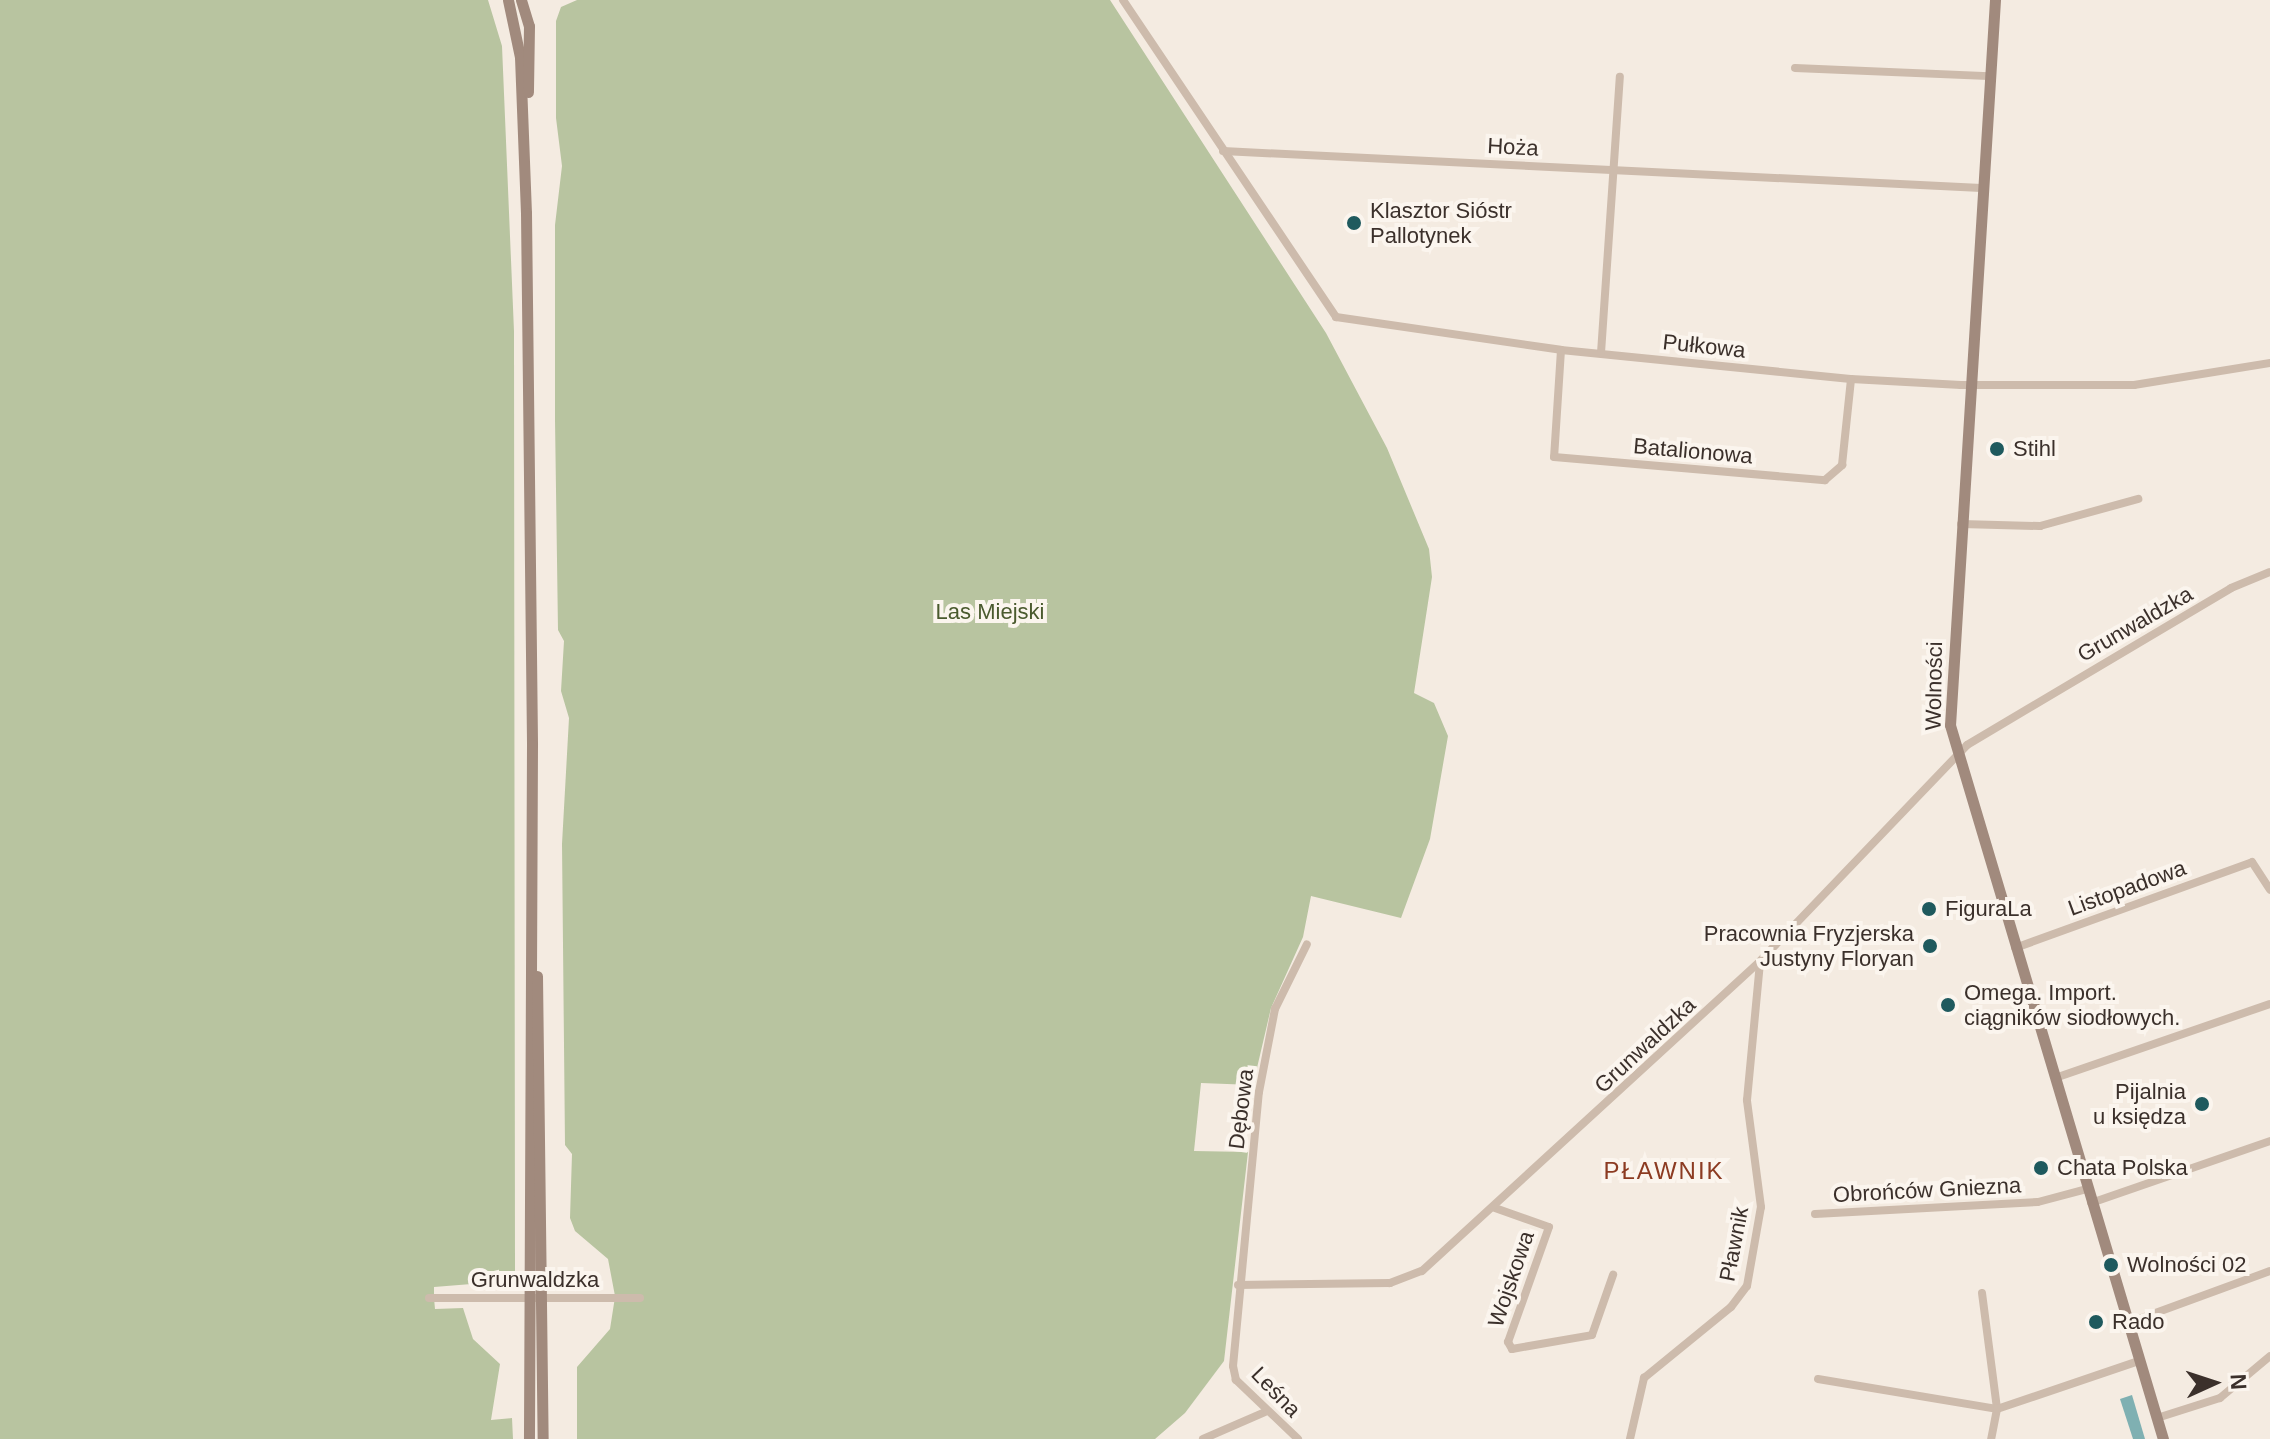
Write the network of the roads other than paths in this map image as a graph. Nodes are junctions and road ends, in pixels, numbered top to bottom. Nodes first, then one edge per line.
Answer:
1 (508, 0) edge
2 (521, 0) edge
3 (1123, 0) edge
4 (1995, 0) edge
5 (1795, 68) dead end
6 (1989, 76) junction
7 (1620, 77) dead end
8 (524, 129) junction
9 (1223, 151) junction
10 (1614, 169) junction
11 (1981, 188) junction
12 (1561, 350) junction
13 (1601, 353) junction
14 (2270, 363) edge
15 (1851, 379) junction
16 (1968, 385) junction
17 (2138, 499) dead end
18 (1961, 524) junction
19 (2270, 572) edge
20 (1956, 756) junction
21 (2270, 890) edge
22 (531, 904) junction
23 (1307, 944) dead end
24 (2015, 948) junction
25 (1760, 961) junction
26 (2270, 1004) edge
27 (2055, 1078) junction
28 (2270, 1141) edge
29 (2087, 1189) junction
30 (2091, 1203) junction
31 (1495, 1208) junction
32 (1815, 1214) dead end
33 (2270, 1271) edge
34 (1613, 1275) dead end
35 (1238, 1285) junction
36 (1982, 1293) dead end
37 (429, 1298) dead end
38 (542, 1298) junction
39 (640, 1298) dead end
40 (528, 1300) junction
41 (2128, 1323) junction
42 (2270, 1356) edge
43 (2139, 1361) junction
44 (1233, 1366) joint
45 (1818, 1379) dead end
46 (1997, 1409) junction
47 (1265, 1412) junction
48 (2157, 1418) junction
49 (529, 1439) edge
50 (543, 1439) edge
51 (1203, 1439) edge
52 (1298, 1439) edge
53 (1630, 1439) edge
54 (1991, 1439) edge
55 (2163, 1439) edge

1 - 8 main road
2 - 8 main road
3 - 9 street
4 - 6 main road, Wolności
5 - 6 street
6 - 11 main road, Wolności
7 - 10 street
8 - 22 main road
9 - 10 street, Hoża
9 - 12 street, Pułkowa
10 - 11 street, Hoża
10 - 13 street
11 - 16 main road, Wolności
12 - 13 street, Pułkowa
12 - 15 street, Batalionowa
13 - 15 street, Pułkowa
14 - 16 street, Pułkowa
15 - 16 street, Pułkowa
16 - 18 main road, Wolności
17 - 18 street
18 - 20 main road, Wolności
19 - 20 street, Grunwaldzka
20 - 24 main road, Wolności
20 - 25 street, Grunwaldzka
21 - 24 street, Listopadowa
22 - 38 main road
22 - 40 main road
23 - 35 street, Dębowa
24 - 27 main road, Wolności
25 - 31 street, Grunwaldzka
25 - 53 street, Pławnik
26 - 27 street
27 - 29 main road, Wolności
28 - 30 street
29 - 30 main road, Wolności
29 - 32 street, Obrońców Gniezna
30 - 41 main road, Wolności
31 - 34 street, Wojskowa
31 - 35 street, Grunwaldzka
33 - 41 street
35 - 44 street, Dębowa
36 - 46 street
37 - 40 street, Grunwaldzka
38 - 39 street, Grunwaldzka
38 - 40 street, Grunwaldzka
38 - 50 main road
40 - 49 main road
41 - 43 main road, Wolności
42 - 48 street
43 - 46 street
43 - 48 main road, Wolności
44 - 47 street, Leśna
45 - 46 street
46 - 54 street
47 - 51 street
47 - 52 street, Leśna
48 - 55 main road, Wolności

